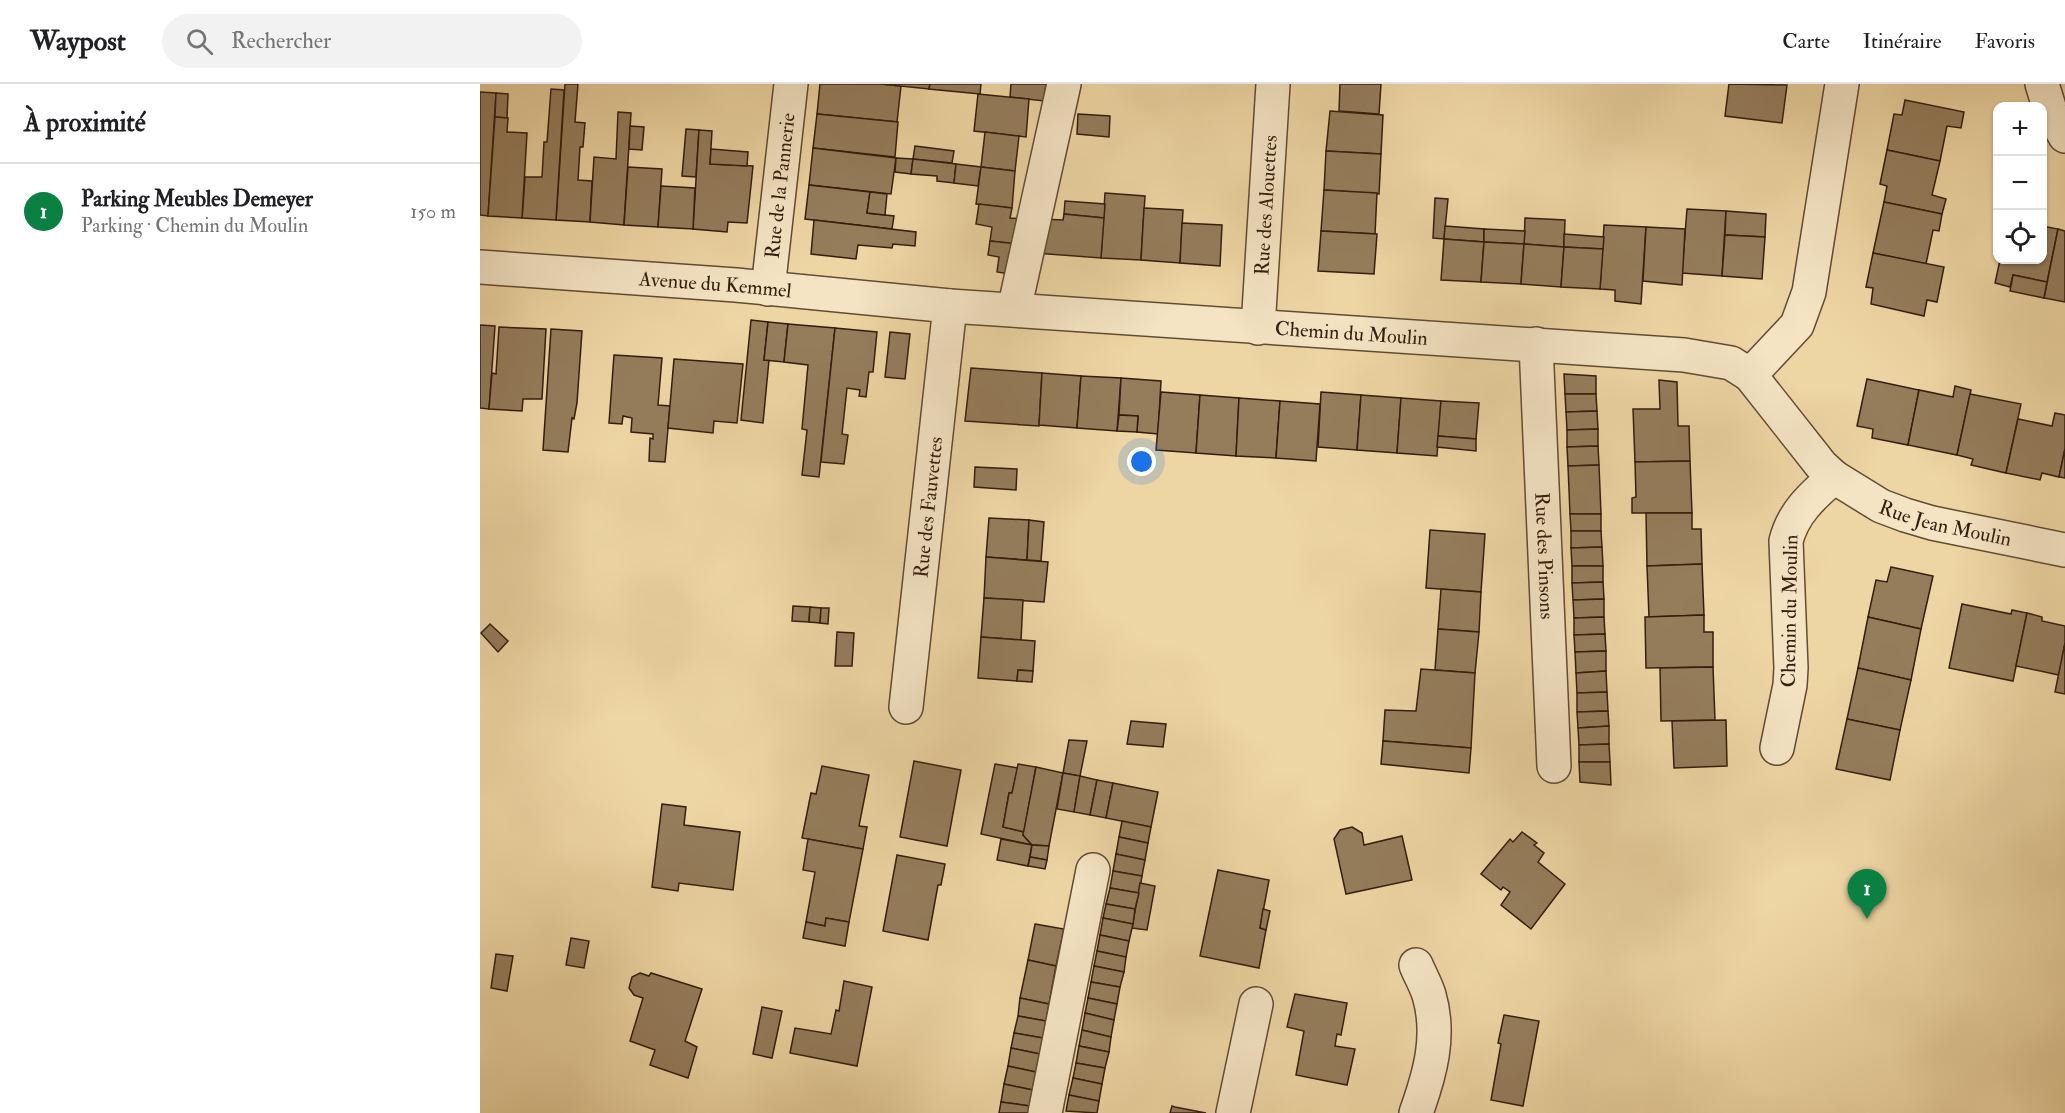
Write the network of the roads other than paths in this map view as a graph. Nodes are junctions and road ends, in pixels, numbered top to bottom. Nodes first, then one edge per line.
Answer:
1 (791, 84) edge
2 (1064, 84) edge
3 (1273, 84) edge
4 (1842, 84) edge
5 (2042, 84) edge
6 (2065, 136) edge
7 (480, 267) edge
8 (768, 289) junction
9 (950, 306) junction
10 (1014, 310) junction
11 (1258, 327) junction
12 (1536, 344) junction
13 (1750, 375) junction
14 (1834, 477) junction
15 (2065, 550) edge
16 (906, 707) dead end
17 (1777, 748) dead end
18 (1554, 766) dead end
19 (1094, 870) dead end
20 (1416, 965) dead end
21 (1256, 1004) dead end
22 (1045, 1113) edge
23 (1233, 1113) edge
24 (1416, 1113) edge

1 - 8 street, Rue de la Pannerie
2 - 10 street
3 - 11 street, Rue des Alouettes
4 - 13 street
5 - 6 street
7 - 8 street, Avenue du Kemmel
8 - 9 street, Avenue du Kemmel
9 - 10 street, Chemin du Moulin
9 - 16 street, Rue des Fauvettes
10 - 11 street, Chemin du Moulin
11 - 12 street, Chemin du Moulin
12 - 13 street, Chemin du Moulin
12 - 18 street, Rue des Pinsons
13 - 14 street, Chemin du Moulin
14 - 15 street, Rue Jean Moulin
14 - 17 street, Chemin du Moulin
19 - 22 street
20 - 24 street
21 - 23 street

